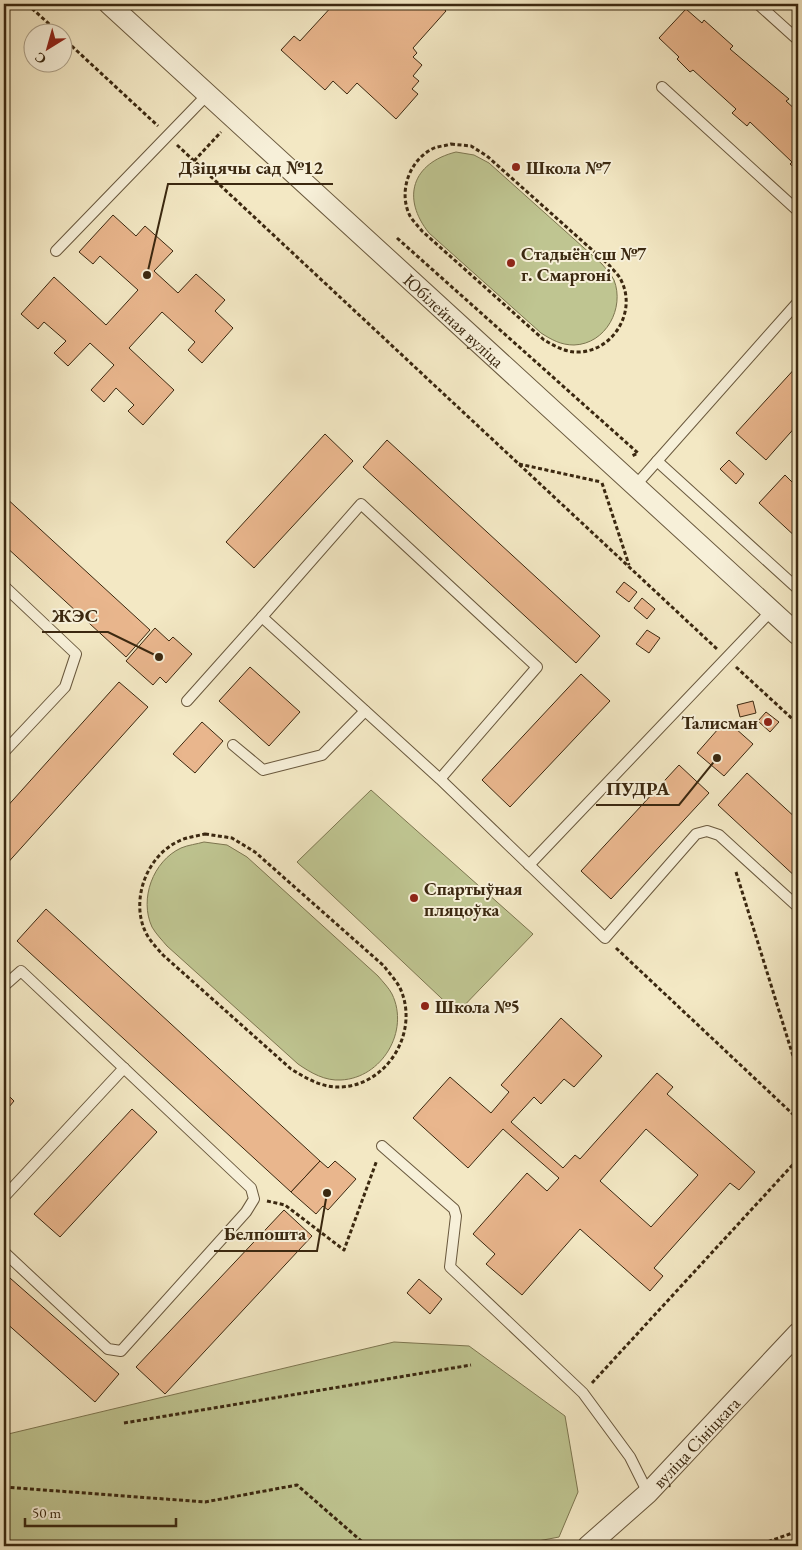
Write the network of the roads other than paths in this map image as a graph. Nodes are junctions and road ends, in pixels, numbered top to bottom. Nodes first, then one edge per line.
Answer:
1 (109, 4) edge
2 (758, 4) edge
3 (798, 40) edge
4 (662, 87) dead end
5 (207, 95) junction
6 (798, 211) edge
7 (56, 251) dead end
8 (798, 302) edge
9 (657, 462) junction
10 (635, 486) junction
11 (4, 586) edge
12 (798, 589) edge
13 (772, 610) junction
14 (262, 617) junction
15 (798, 635) edge
16 (187, 701) dead end
17 (365, 711) junction
18 (233, 745) dead end
19 (4, 752) edge
20 (440, 779) junction
21 (529, 865) junction
22 (798, 907) edge
23 (4, 986) edge
24 (124, 1068) junction
25 (382, 1146) road end
26 (4, 1197) edge
27 (4, 1252) edge
28 (798, 1333) edge
29 (648, 1493) junction
30 (588, 1546) edge

1 - 5 street, Юбілейная вуліца
2 - 3 lane
4 - 6 lane
5 - 7 lane
5 - 10 street, Юбілейная вуліца
8 - 9 lane
9 - 10 lane
9 - 12 lane
10 - 13 street, Юбілейная вуліца
11 - 19 lane
13 - 15 street, Юбілейная вуліца
13 - 21 lane
14 - 16 lane
14 - 17 lane
14 - 20 lane
17 - 18 lane
17 - 20 lane
20 - 21 lane
21 - 22 lane
23 - 24 lane
24 - 26 lane
24 - 27 lane
25 - 29 lane
28 - 29 street, вуліца Сініцкага
29 - 30 street, вуліца Сініцкага

